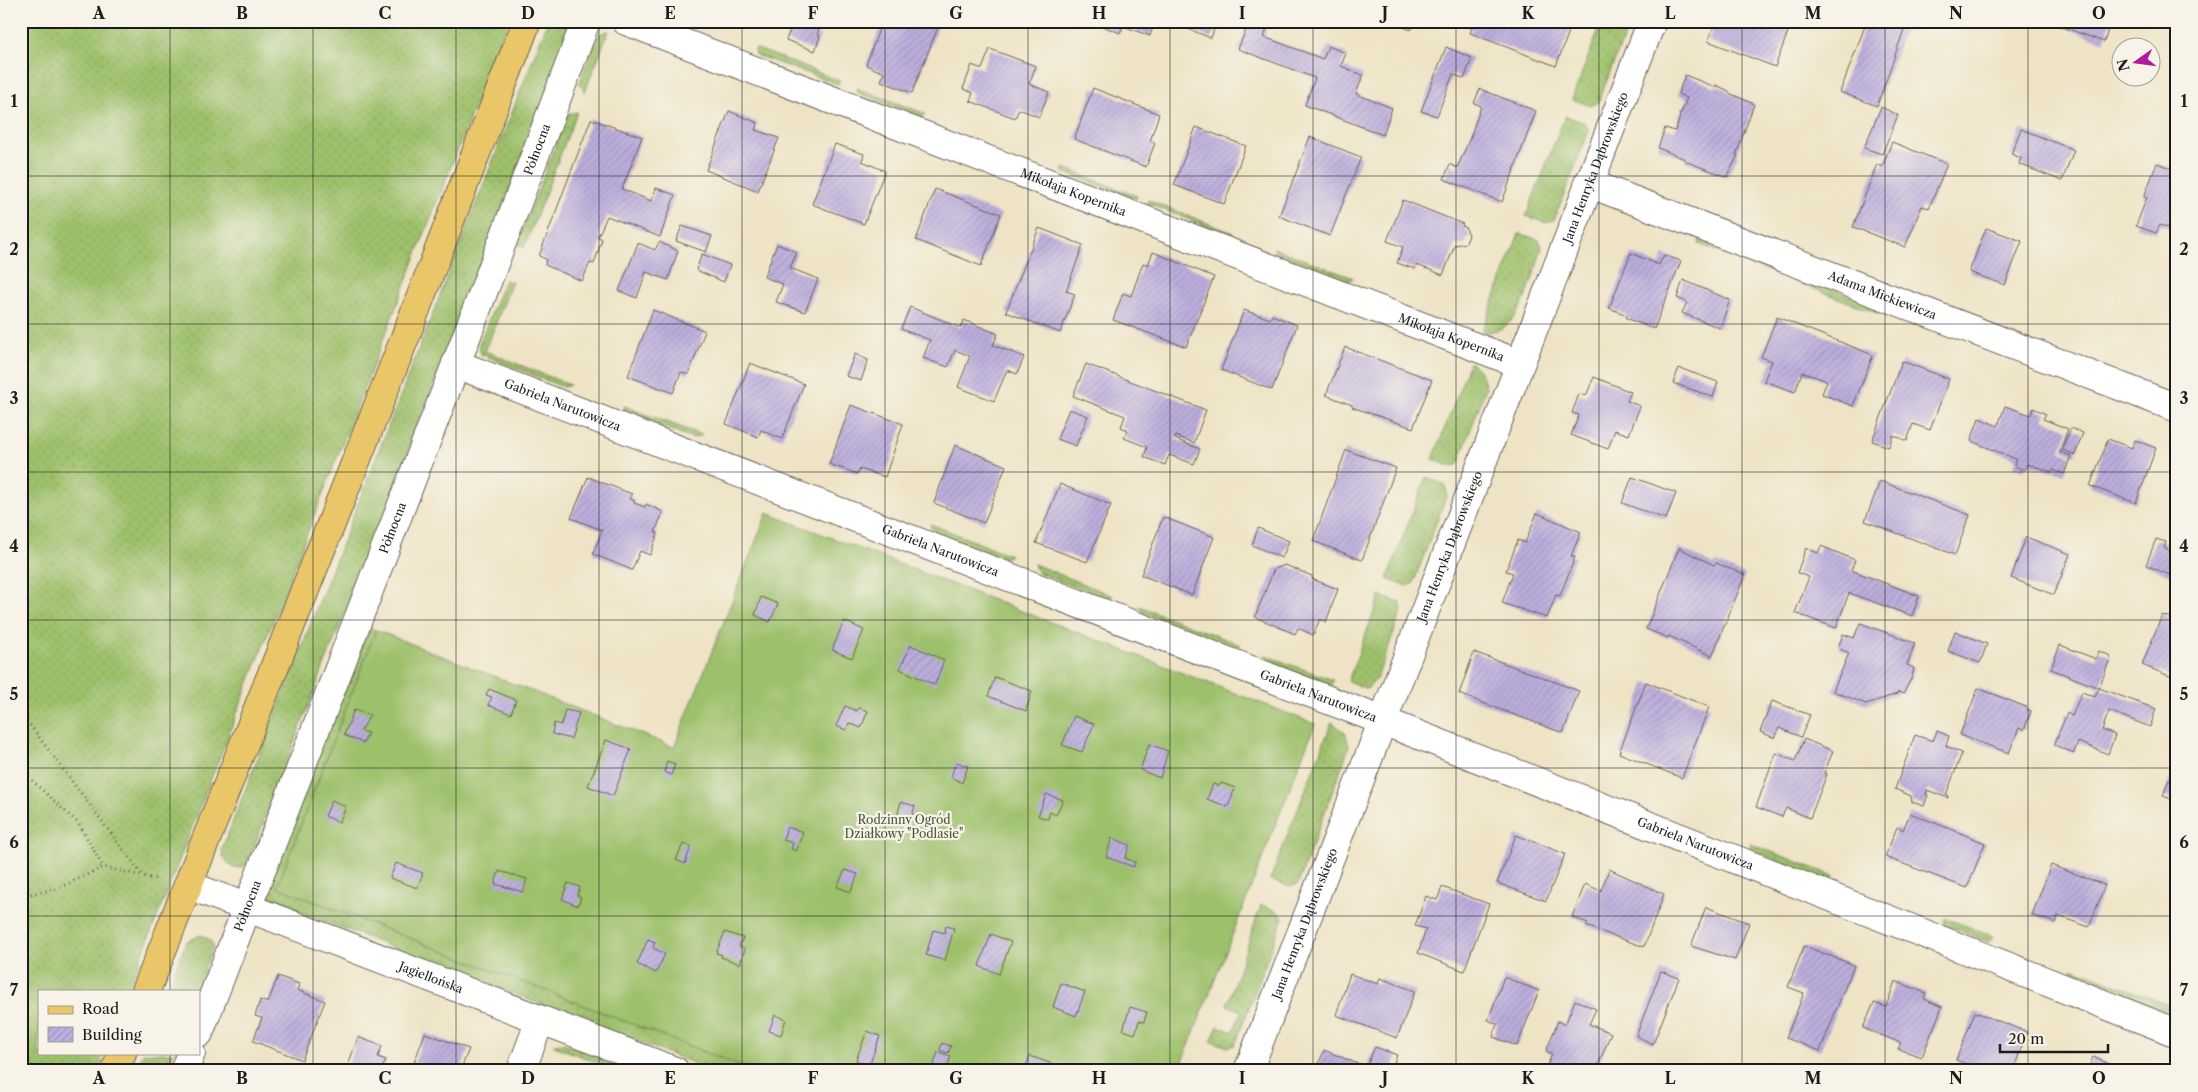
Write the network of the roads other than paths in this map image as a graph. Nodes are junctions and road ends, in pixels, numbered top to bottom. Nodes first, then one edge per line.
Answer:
1 (527, 21) edge
2 (586, 21) edge
3 (626, 21) edge
4 (1652, 21) edge
5 (1588, 183) junction
6 (456, 364) junction
7 (1520, 364) junction
8 (2177, 408) edge
9 (1383, 721) junction
10 (174, 882) junction
11 (248, 908) junction
12 (146, 990) edge
13 (540, 1020) junction
14 (200, 1030) edge
15 (2177, 1033) edge
16 (122, 1054) edge
17 (191, 1054) edge
18 (115, 1071) edge
19 (184, 1071) edge
20 (521, 1071) edge
21 (675, 1071) edge
22 (1248, 1071) edge

1 - 10 main road
2 - 6 street, Północna
3 - 7 street, Mikołaja Kopernika
4 - 5 street, Jana Henryka Dąbrowskiego
5 - 7 street, Jana Henryka Dąbrowskiego
5 - 8 street, Adama Mickiewicza
6 - 9 street, Gabriela Narutowicza
6 - 11 street, Północna
7 - 9 street, Jana Henryka Dąbrowskiego
9 - 15 street, Gabriela Narutowicza
9 - 22 street, Jana Henryka Dąbrowskiego
10 - 11 street, Jagiellońska
10 - 12 main road
11 - 13 street, Jagiellońska
11 - 14 street, Północna
13 - 20 street
13 - 21 street, Jagiellońska
16 - 18 main road
17 - 19 street

